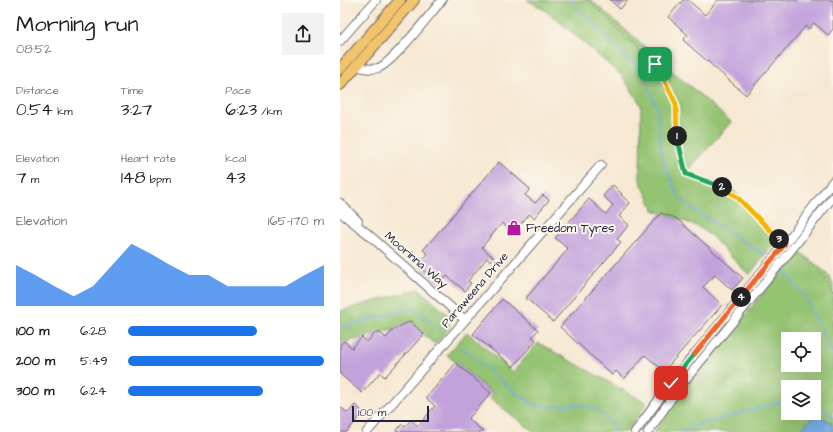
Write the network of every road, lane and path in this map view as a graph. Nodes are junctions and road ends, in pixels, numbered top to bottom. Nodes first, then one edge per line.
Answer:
1 (376, 0) edge
2 (400, 0) edge
3 (414, 0) edge
4 (442, 0) edge
5 (587, 0) edge
6 (340, 42) edge
7 (356, 66) junction
8 (340, 68) edge
9 (341, 82) edge
10 (601, 165) dead end
11 (833, 181) edge
12 (833, 197) edge
13 (340, 203) edge
14 (340, 212) edge
15 (800, 225) junction
16 (808, 230) junction
17 (368, 234) junction
18 (785, 244) junction
19 (792, 249) junction
20 (833, 292) edge
21 (465, 320) junction
22 (694, 354) junction
23 (701, 360) junction
24 (661, 396) junction
25 (669, 402) junction
26 (367, 432) edge
27 (635, 432) edge
28 (648, 432) edge

1 - 6 street
2 - 8 main road
3 - 7 main road
4 - 7 street
5 - 18 path
7 - 9 main road
10 - 21 street, Paraweena Drive
11 - 15 street
12 - 16 street
13 - 17 street, Moorinna Way
14 - 17 street, Moorinna Way
15 - 16 street
15 - 18 street
16 - 19 street
17 - 21 street, Moorinna Way
18 - 22 street
19 - 20 path
19 - 23 street
21 - 26 street, Paraweena Drive
22 - 23 street
22 - 24 street
23 - 25 street
24 - 25 street
24 - 27 street
25 - 28 street

